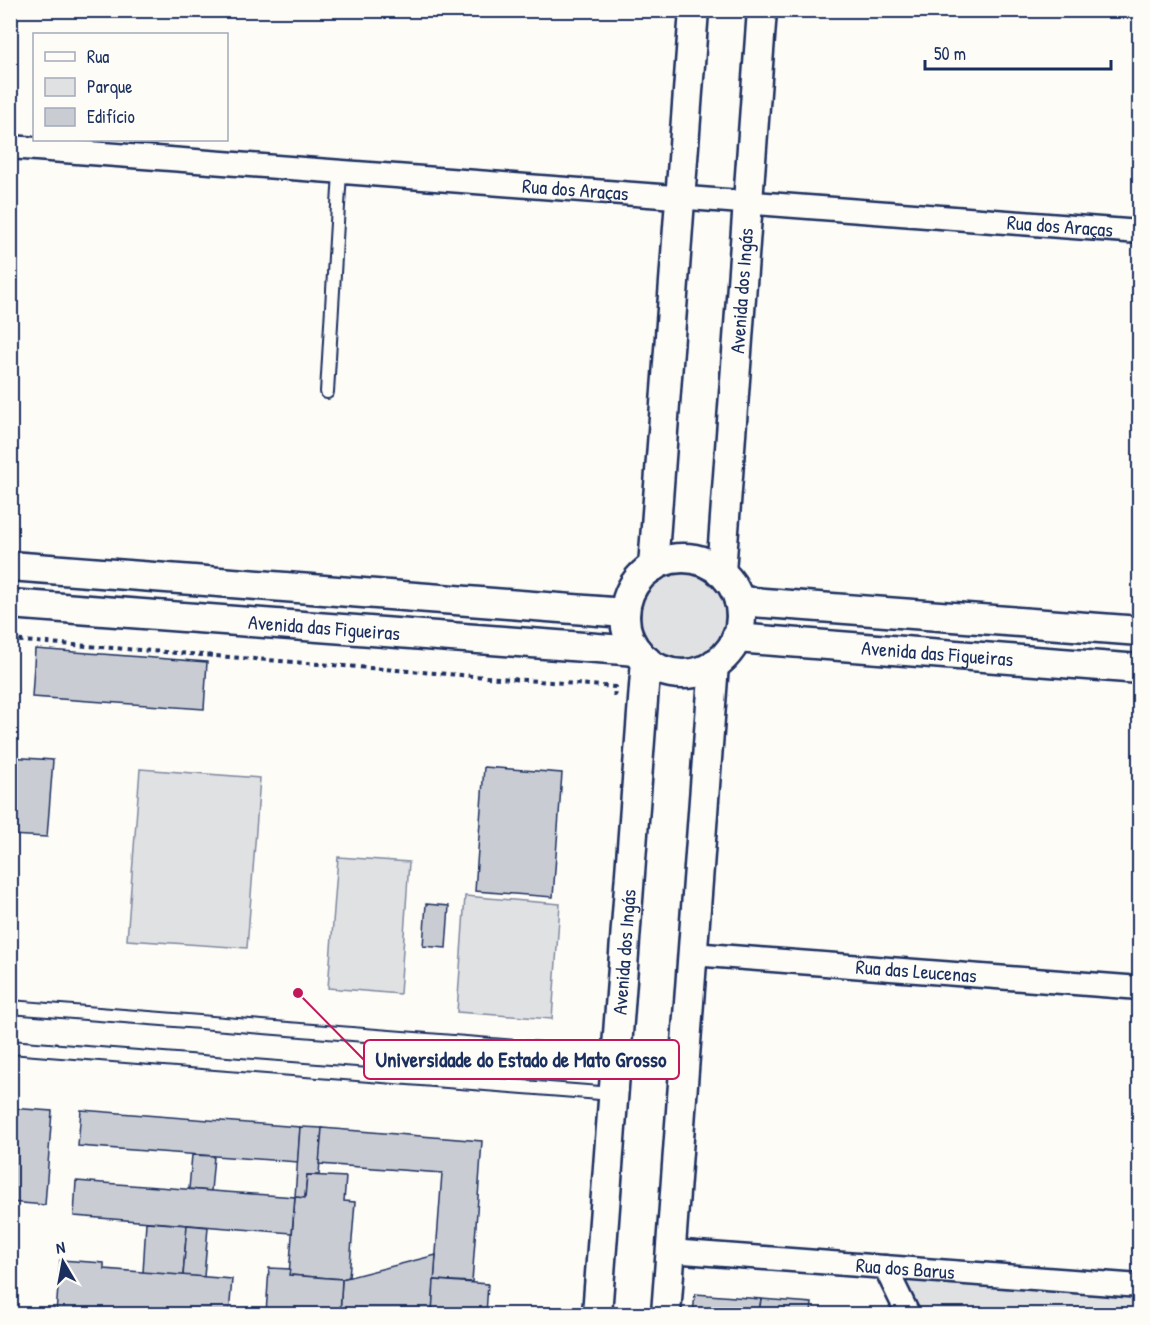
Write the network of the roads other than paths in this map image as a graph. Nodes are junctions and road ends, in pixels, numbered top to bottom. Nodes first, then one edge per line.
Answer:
1 (694, 10) edge
2 (762, 10) edge
3 (10, 147) edge
4 (340, 172) junction
5 (680, 198) junction
6 (748, 202) junction
7 (1140, 232) edge
8 (327, 392) dead end
9 (10, 566) edge
10 (653, 567) junction
11 (721, 572) junction
12 (738, 601) junction
13 (10, 604) edge
14 (626, 612) junction
15 (1140, 631) edge
16 (736, 638) junction
17 (641, 656) junction
18 (714, 664) junction
19 (1140, 669) edge
20 (692, 954) junction
21 (1140, 988) edge
22 (10, 1007) edge
23 (10, 1047) edge
24 (617, 1055) junction
25 (614, 1094) junction
26 (670, 1251) junction
27 (885, 1267) junction
28 (1140, 1286) edge
29 (597, 1314) edge
30 (666, 1314) edge
31 (909, 1314) edge

1 - 5 street
2 - 6 street, Avenida dos Ingás
3 - 4 street, Rua dos Araças
4 - 5 street, Rua dos Araças
4 - 8 lane
5 - 6 street, Rua dos Araças
5 - 10 street
6 - 7 street, Rua dos Araças
6 - 11 street, Avenida dos Ingás
9 - 14 street, Avenida das Figueiras
10 - 11 street
10 - 14 street
11 - 12 street
12 - 15 street, Avenida das Figueiras
12 - 16 street
13 - 17 street, Avenida das Figueiras
14 - 17 street
16 - 18 street, Avenida das Figueiras
16 - 19 street, Avenida das Figueiras
17 - 18 street, Avenida das Figueiras
17 - 24 street, Avenida dos Ingás
18 - 20 street
20 - 21 street, Rua das Leucenas
20 - 26 street
22 - 24 lane
23 - 25 lane
24 - 25 street, Avenida dos Ingás
25 - 29 street, Avenida dos Ingás
26 - 27 street, Rua dos Barus
26 - 30 street
27 - 28 street, Rua dos Barus
27 - 31 street

